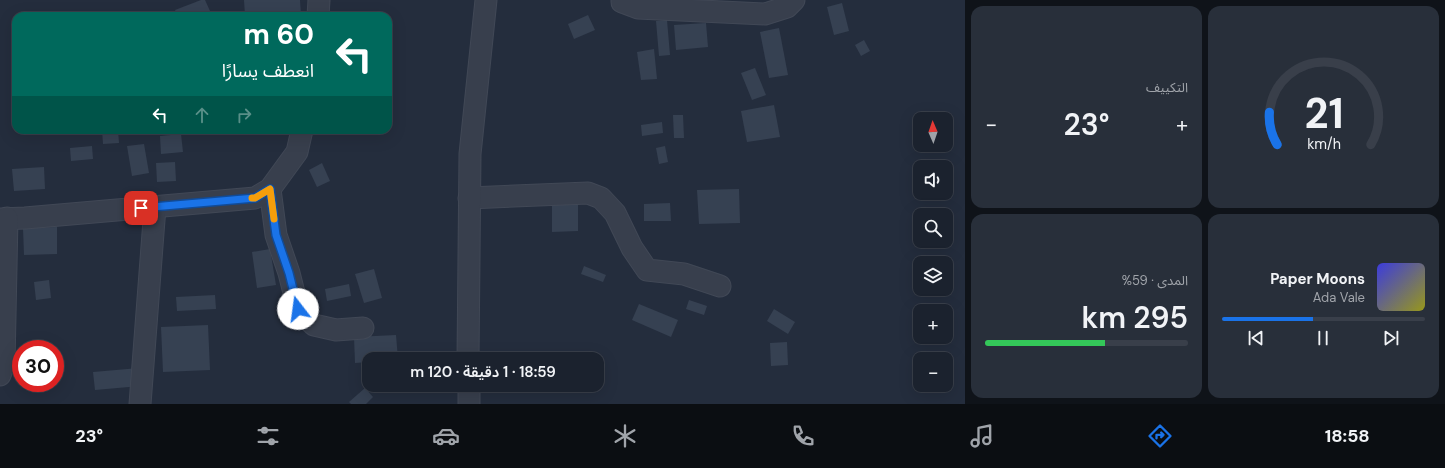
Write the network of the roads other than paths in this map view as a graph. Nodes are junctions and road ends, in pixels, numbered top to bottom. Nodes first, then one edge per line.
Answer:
1 (320, 0) edge
2 (486, 0) edge
3 (622, 0) edge
4 (794, 0) edge
5 (318, 12) edge
6 (301, 134) edge
7 (270, 189) junction
8 (469, 198) junction
9 (155, 207) junction
10 (4, 218) edge
11 (720, 286) dead end
12 (363, 328) dead end
13 (468, 352) edge
14 (0, 375) edge
15 (469, 392) edge
16 (140, 404) edge
17 (469, 404) edge

1 - 5 street
2 - 8 street
3 - 4 street
6 - 7 street
7 - 9 street
7 - 12 street
8 - 11 street
8 - 13 street
9 - 10 street
9 - 16 street
10 - 14 street
15 - 17 street

